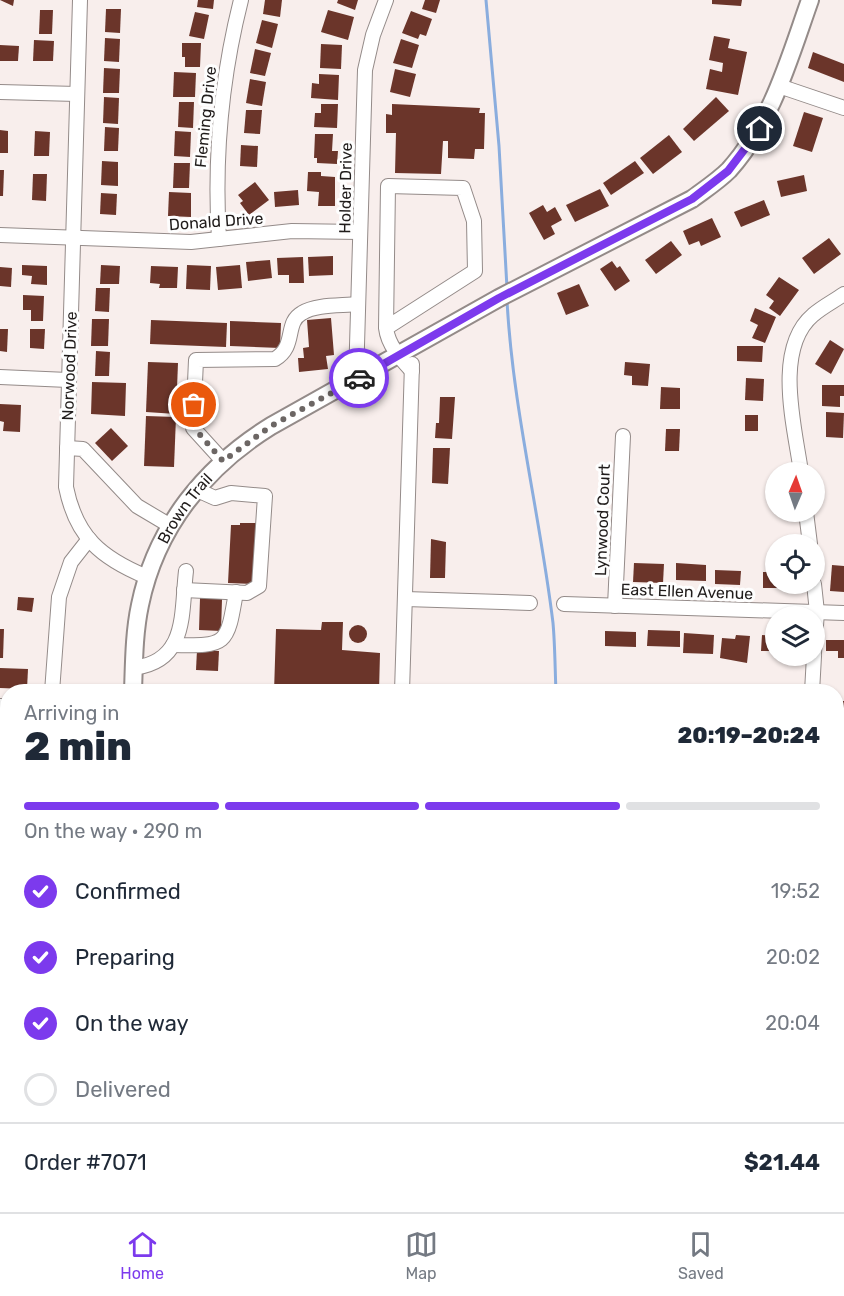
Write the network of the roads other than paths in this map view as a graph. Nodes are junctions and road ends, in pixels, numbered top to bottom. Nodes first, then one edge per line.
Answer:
1 (80, 0) edge
2 (241, 0) edge
3 (386, 0) edge
4 (810, 0) edge
5 (779, 86) junction
6 (0, 92) edge
7 (77, 94) junction
8 (844, 108) edge
9 (360, 232) junction
10 (0, 235) edge
11 (73, 237) junction
12 (219, 239) junction
13 (844, 294) edge
14 (358, 304) junction
15 (386, 328) junction
16 (405, 352) junction
17 (0, 377) edge
18 (68, 380) junction
19 (356, 380) junction
20 (622, 436) dead end
21 (67, 448) junction
22 (223, 461) junction
23 (800, 462) edge
24 (195, 489) junction
25 (170, 525) junction
26 (89, 539) junction
27 (186, 571) dead end
28 (147, 577) junction
29 (184, 590) junction
30 (236, 592) junction
31 (405, 599) junction
32 (530, 603) dead end
33 (564, 604) dead end
34 (615, 606) junction
35 (765, 610) edge
36 (825, 612) edge
37 (844, 613) edge
38 (173, 645) junction
39 (813, 666) edge
40 (134, 668) junction
41 (53, 684) edge
42 (133, 684) edge
43 (402, 684) edge
44 (812, 684) edge

1 - 7 street, Norwood Drive
2 - 12 street, Fleming Drive
3 - 9 street, Holder Drive
4 - 5 main road, Brown Trail
5 - 8 street
5 - 16 main road, Brown Trail
6 - 7 street
7 - 11 street, Norwood Drive
9 - 12 street, Donald Drive
9 - 14 street, Holder Drive
10 - 11 street, Donald Drive
11 - 12 street, Donald Drive
11 - 18 street, Norwood Drive
13 - 23 street
14 - 19 street, Holder Drive
14 - 22 street
15 - 15 street
15 - 16 street
16 - 19 main road, Brown Trail
16 - 31 street
17 - 18 street
18 - 21 street, Norwood Drive
19 - 22 main road, Brown Trail
20 - 34 street, Lynwood Court
21 - 25 street
21 - 26 street, Norwood Drive
22 - 24 main road, Brown Trail
24 - 25 main road, Brown Trail
24 - 30 street
25 - 28 main road, Brown Trail
26 - 28 street, Norwood Drive
26 - 41 street
27 - 29 street
28 - 40 main road
29 - 30 street
29 - 38 street
30 - 38 street
31 - 32 street
31 - 43 street
33 - 34 street, East Ellen Avenue
34 - 35 street, East Ellen Avenue
36 - 37 street, East Ellen Avenue
38 - 40 street
39 - 44 street
40 - 42 main road

